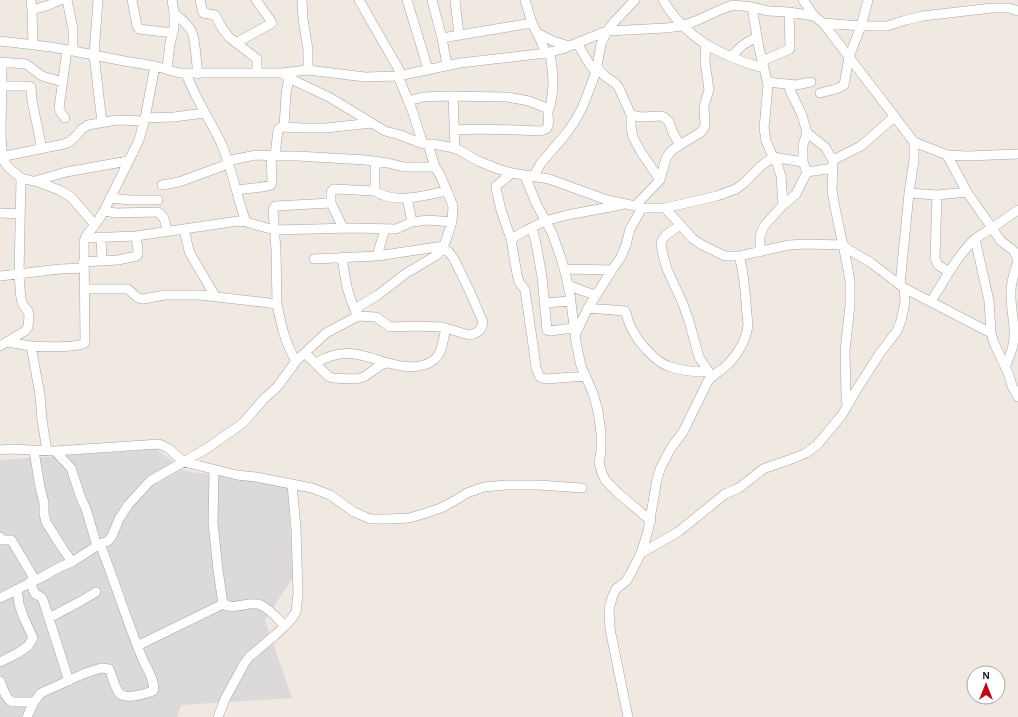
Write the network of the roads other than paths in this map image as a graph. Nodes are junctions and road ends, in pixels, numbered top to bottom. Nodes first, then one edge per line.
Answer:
1 (31, 0) edge
2 (60, 0) edge
3 (67, 0) edge
4 (98, 0) edge
5 (132, 0) edge
6 (172, 0) edge
7 (200, 0) edge
8 (256, 0) edge
9 (302, 0) edge
10 (359, 0) edge
11 (407, 0) edge
12 (432, 0) edge
13 (455, 0) edge
14 (525, 0) edge
15 (635, 0) edge
16 (663, 0) edge
17 (803, 0) edge
18 (868, 0) edge
19 (752, 7) junction
20 (32, 10) junction
21 (1018, 11) edge
22 (789, 12) junction
23 (174, 13) junction
24 (814, 16) junction
25 (532, 23) junction
26 (823, 23) junction
27 (682, 26) junction
28 (861, 26) junction
29 (607, 31) junction
30 (173, 33) junction
31 (537, 33) junction
32 (459, 35) junction
33 (757, 37) junction
34 (442, 38) junction
35 (0, 41) edge
36 (236, 43) junction
37 (573, 44) junction
38 (706, 44) junction
39 (33, 45) junction
40 (70, 50) junction
41 (548, 52) junction
42 (94, 55) junction
43 (732, 57) junction
44 (849, 57) junction
45 (1, 62) edge
46 (447, 65) junction
47 (762, 65) junction
48 (155, 66) junction
49 (428, 69) junction
50 (167, 70) junction
51 (308, 70) junction
52 (596, 70) junction
53 (257, 73) junction
54 (186, 74) junction
55 (198, 74) junction
56 (285, 75) junction
57 (400, 76) junction
58 (63, 82) junction
59 (767, 82) junction
60 (811, 82) dead end
61 (787, 84) junction
62 (2, 86) junction
63 (820, 93) dead end
64 (453, 96) junction
65 (408, 101) junction
66 (549, 109) junction
67 (204, 114) junction
68 (631, 115) junction
69 (894, 117) junction
70 (65, 118) dead end
71 (145, 120) junction
72 (102, 122) junction
73 (372, 123) junction
74 (284, 127) junction
75 (454, 130) junction
76 (807, 133) junction
77 (1, 134) edge
78 (914, 142) junction
79 (426, 144) junction
80 (680, 145) junction
81 (42, 149) junction
82 (455, 149) junction
83 (1018, 154) edge
84 (273, 155) junction
85 (947, 155) junction
86 (1, 157) edge
87 (773, 157) junction
88 (128, 161) junction
89 (375, 162) junction
90 (803, 162) junction
91 (228, 163) junction
92 (833, 164) junction
93 (435, 167) junction
94 (807, 172) junction
95 (512, 173) junction
96 (529, 176) junction
97 (21, 178) junction
98 (660, 180) junction
99 (35, 181) junction
100 (162, 184) dead end
101 (236, 190) junction
102 (375, 191) junction
103 (448, 191) junction
104 (967, 192) junction
105 (909, 193) junction
106 (937, 195) junction
107 (110, 198) junction
108 (407, 198) junction
109 (158, 200) dead end
110 (331, 203) junction
111 (626, 204) junction
112 (783, 205) junction
113 (638, 207) junction
114 (664, 208) junction
115 (1018, 210) edge
116 (104, 211) junction
117 (0, 213) edge
118 (20, 214) junction
119 (545, 221) junction
120 (246, 222) junction
121 (412, 222) junction
122 (452, 222) junction
123 (94, 225) junction
124 (680, 225) junction
125 (184, 228) junction
126 (343, 228) junction
127 (532, 228) junction
128 (992, 228) junction
129 (386, 229) junction
130 (274, 230) junction
131 (167, 231) junction
132 (136, 236) junction
133 (101, 237) junction
134 (85, 238) junction
135 (975, 239) junction
136 (511, 240) junction
137 (843, 245) junction
138 (443, 248) junction
139 (760, 252) junction
140 (377, 256) junction
141 (739, 256) junction
142 (342, 257) junction
143 (314, 259) dead end
144 (102, 261) junction
145 (1018, 261) edge
146 (84, 265) junction
147 (564, 269) junction
148 (612, 270) junction
149 (949, 272) junction
150 (19, 275) junction
151 (0, 276) edge
152 (568, 285) junction
153 (902, 286) junction
154 (84, 289) junction
155 (596, 295) junction
156 (215, 296) junction
157 (570, 301) junction
158 (931, 302) junction
159 (544, 303) junction
160 (277, 304) junction
161 (588, 308) junction
162 (357, 313) junction
163 (446, 328) junction
164 (575, 331) junction
165 (991, 333) junction
166 (2, 344) edge
167 (31, 346) junction
168 (305, 353) junction
169 (296, 361) junction
170 (387, 363) junction
171 (316, 364) junction
172 (1005, 367) junction
173 (710, 374) junction
174 (586, 376) junction
175 (1018, 397) edge
176 (848, 404) junction
177 (0, 450) edge
178 (34, 451) junction
179 (51, 451) junction
180 (184, 462) junction
181 (214, 470) junction
182 (292, 484) junction
183 (582, 488) dead end
184 (651, 521) junction
185 (0, 538) edge
186 (99, 545) junction
187 (641, 553) junction
188 (72, 562) junction
189 (32, 581) junction
190 (17, 589) junction
191 (96, 592) dead end
192 (0, 598) edge
193 (224, 604) junction
194 (49, 618) junction
195 (285, 626) junction
196 (137, 646) junction
197 (0, 662) edge
198 (0, 681) edge
199 (69, 681) junction
200 (34, 702) junction
201 (27, 717) edge
202 (218, 717) edge
203 (628, 717) edge

1 - 20 street
2 - 20 street
3 - 40 street
4 - 42 street
5 - 30 street
6 - 23 street
7 - 36 street
8 - 36 street
9 - 51 street
10 - 57 street
11 - 49 street
12 - 34 street
13 - 32 street
14 - 25 street
15 - 29 street
16 - 27 street
17 - 24 street
18 - 28 street
19 - 22 street
19 - 27 street
19 - 33 street
20 - 39 street
21 - 28 street
22 - 24 street
22 - 47 street
23 - 30 street
23 - 55 street
24 - 26 street
25 - 31 street
25 - 32 street
26 - 28 street
26 - 44 street
27 - 29 street
27 - 38 street
28 - 44 street
29 - 37 street
29 - 52 street
30 - 50 street
31 - 37 street
31 - 41 street
32 - 34 street
33 - 43 street
33 - 47 street
34 - 46 street
35 - 39 street
36 - 53 street
37 - 41 street
37 - 52 street
38 - 43 street
38 - 80 street
39 - 40 street
40 - 42 street
40 - 58 street
41 - 46 street
41 - 66 street
42 - 48 street
42 - 72 street
43 - 47 street
44 - 63 street
44 - 69 street
45 - 58 street
45 - 62 street
46 - 49 street
47 - 59 street
48 - 50 street
48 - 71 street
49 - 57 street
50 - 54 street
51 - 56 street
51 - 57 street
52 - 68 street
52 - 96 street
53 - 55 street
53 - 56 street
54 - 55 street
54 - 67 street
56 - 73 street
56 - 74 street
57 - 65 street
58 - 70 street
59 - 61 street
59 - 87 street
60 - 61 street
61 - 76 street
62 - 77 street
62 - 81 street
64 - 65 street
64 - 66 street
64 - 75 street
65 - 79 street
66 - 75 street
67 - 71 street
67 - 91 street
68 - 80 street
68 - 98 street
69 - 78 street
69 - 92 street
71 - 72 street
71 - 88 street
72 - 81 street
73 - 74 street
73 - 79 street
74 - 84 street
75 - 82 street
76 - 90 street
76 - 92 street
77 - 86 street
78 - 85 street
78 - 105 street
79 - 82 street
79 - 93 street
80 - 98 street
81 - 86 street
82 - 95 street
83 - 85 street
84 - 89 street
84 - 91 street
84 - 101 street
85 - 104 street
86 - 97 street
87 - 90 street
87 - 112 street
87 - 114 street
88 - 99 street
88 - 107 street
89 - 93 street
89 - 102 street
90 - 94 street
91 - 100 street
91 - 101 street
92 - 94 street
92 - 137 street
93 - 103 street
94 - 112 street
95 - 96 street
95 - 136 street
96 - 111 street
96 - 119 street
97 - 99 street
97 - 118 street
98 - 113 street
99 - 123 street
101 - 120 street
102 - 108 street
102 - 110 street
103 - 108 street
103 - 122 street
104 - 106 street
104 - 128 street
105 - 106 street
105 - 153 street
106 - 149 street
107 - 109 street
107 - 116 street
108 - 121 street
110 - 126 street
110 - 130 street
111 - 113 street
111 - 119 street
112 - 139 street
113 - 114 street
113 - 148 street
114 - 124 street
115 - 128 street
116 - 123 street
116 - 131 street
117 - 118 street
118 - 150 street
119 - 127 street
119 - 147 street
120 - 125 street
120 - 130 street
121 - 122 street
121 - 129 street
122 - 138 street
123 - 134 street
124 - 141 street
124 - 173 street
125 - 131 street
125 - 156 street
126 - 129 street
126 - 130 street
127 - 136 street
127 - 159 street
128 - 135 street
128 - 145 street
129 - 140 street
130 - 160 street
131 - 132 street
132 - 133 street
132 - 144 street
133 - 134 street
133 - 144 street
134 - 146 street
135 - 149 street
135 - 165 street
136 - 174 street
137 - 139 street
137 - 153 street
137 - 176 street
138 - 140 street
138 - 162 street
138 - 163 street
139 - 141 street
140 - 142 street
141 - 173 street
142 - 143 street
142 - 162 street
144 - 146 street
145 - 172 street
146 - 150 street
146 - 154 street
147 - 148 street
147 - 152 street
148 - 155 street
149 - 158 street
150 - 151 street
150 - 166 street
152 - 155 street
152 - 157 street
153 - 158 street
153 - 176 street
154 - 156 street
154 - 167 street
155 - 161 street
156 - 160 street
157 - 159 street
157 - 164 street
158 - 165 street
159 - 164 street
160 - 169 street
161 - 164 street
161 - 173 street
162 - 163 street
162 - 168 street
163 - 170 street
164 - 174 street
165 - 172 street
166 - 167 street
167 - 179 street
168 - 169 street
168 - 171 street
169 - 180 street
170 - 171 street
170 - 171 street
172 - 175 street
173 - 184 street
174 - 184 street
176 - 187 street
177 - 178 street
178 - 179 street
178 - 188 street
179 - 180 street
179 - 186 street
180 - 181 street
180 - 186 street
181 - 182 street
181 - 193 street
182 - 183 street
182 - 195 street
184 - 187 street
185 - 189 street
186 - 188 street
186 - 196 street
187 - 203 street
188 - 189 street
189 - 190 street
189 - 194 street
190 - 192 street
190 - 197 street
191 - 194 street
193 - 195 street
193 - 196 street
194 - 199 street
195 - 202 street
196 - 199 street
198 - 200 street
199 - 200 street
200 - 201 street

